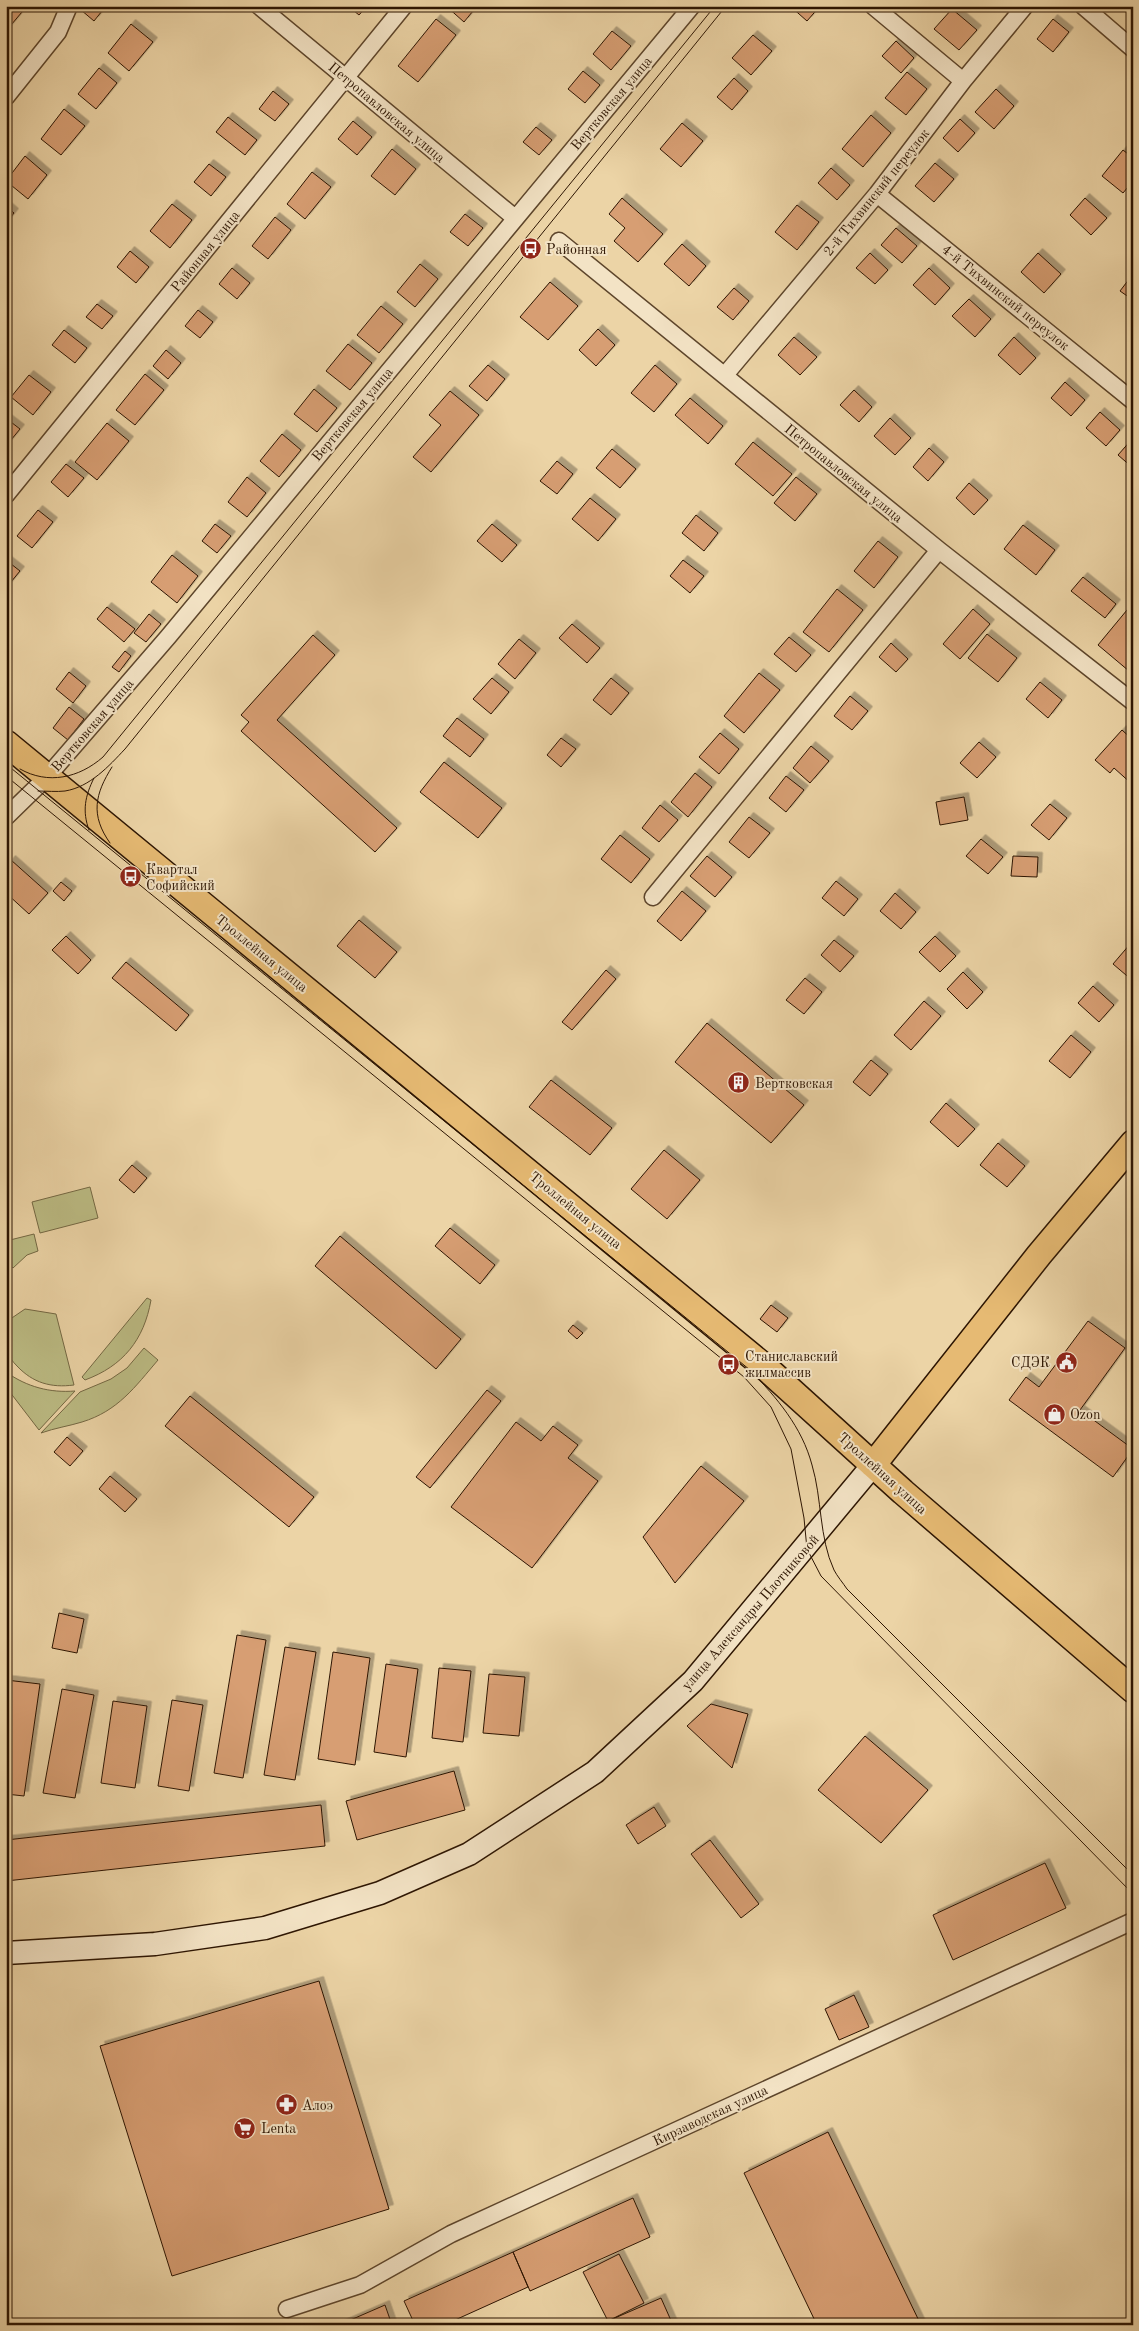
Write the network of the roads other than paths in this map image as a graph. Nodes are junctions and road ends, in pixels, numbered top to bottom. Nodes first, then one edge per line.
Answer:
1 (69, 6) edge
2 (258, 6) edge
3 (404, 6) edge
4 (692, 6) edge
5 (873, 6) edge
6 (1025, 6) edge
7 (1083, 6) edge
8 (1133, 49) edge
9 (346, 78) junction
10 (963, 81) junction
11 (6, 97) edge
12 (877, 194) junction
13 (515, 218) junction
14 (558, 241) dead end
15 (725, 375) junction
16 (1133, 401) edge
17 (6, 496) edge
18 (939, 550) junction
19 (1133, 702) edge
20 (6, 744) edge
21 (47, 776) junction
22 (6, 817) edge
23 (653, 897) dead end
24 (1133, 1143) edge
25 (873, 1465) junction
26 (1133, 1690) edge
27 (1133, 1921) edge
28 (6, 1953) edge
29 (287, 2309) dead end

1 - 11 street
2 - 9 street, Петропавловская улица
3 - 9 street, Районная улица
4 - 13 street, Вертковская улица
5 - 10 street
6 - 10 street, 2-й Тихвинский переулок
7 - 8 street
9 - 13 street, Петропавловская улица
9 - 17 street, Районная улица
10 - 12 street, 2-й Тихвинский переулок
12 - 15 street, 2-й Тихвинский переулок
12 - 16 street, 4-й Тихвинский переулок
13 - 21 street, Вертковская улица
14 - 15 street, Петропавловская улица
15 - 18 street, Петропавловская улица
18 - 19 street, Петропавловская улица
18 - 23 street
20 - 21 main road, Троллейная улица
21 - 22 street, Вертковская улица
21 - 25 main road, Троллейная улица
24 - 25 main road
25 - 26 main road, Троллейная улица
25 - 28 main road, улица Александры Плотниковой
27 - 29 street, Кирзаводская улица

